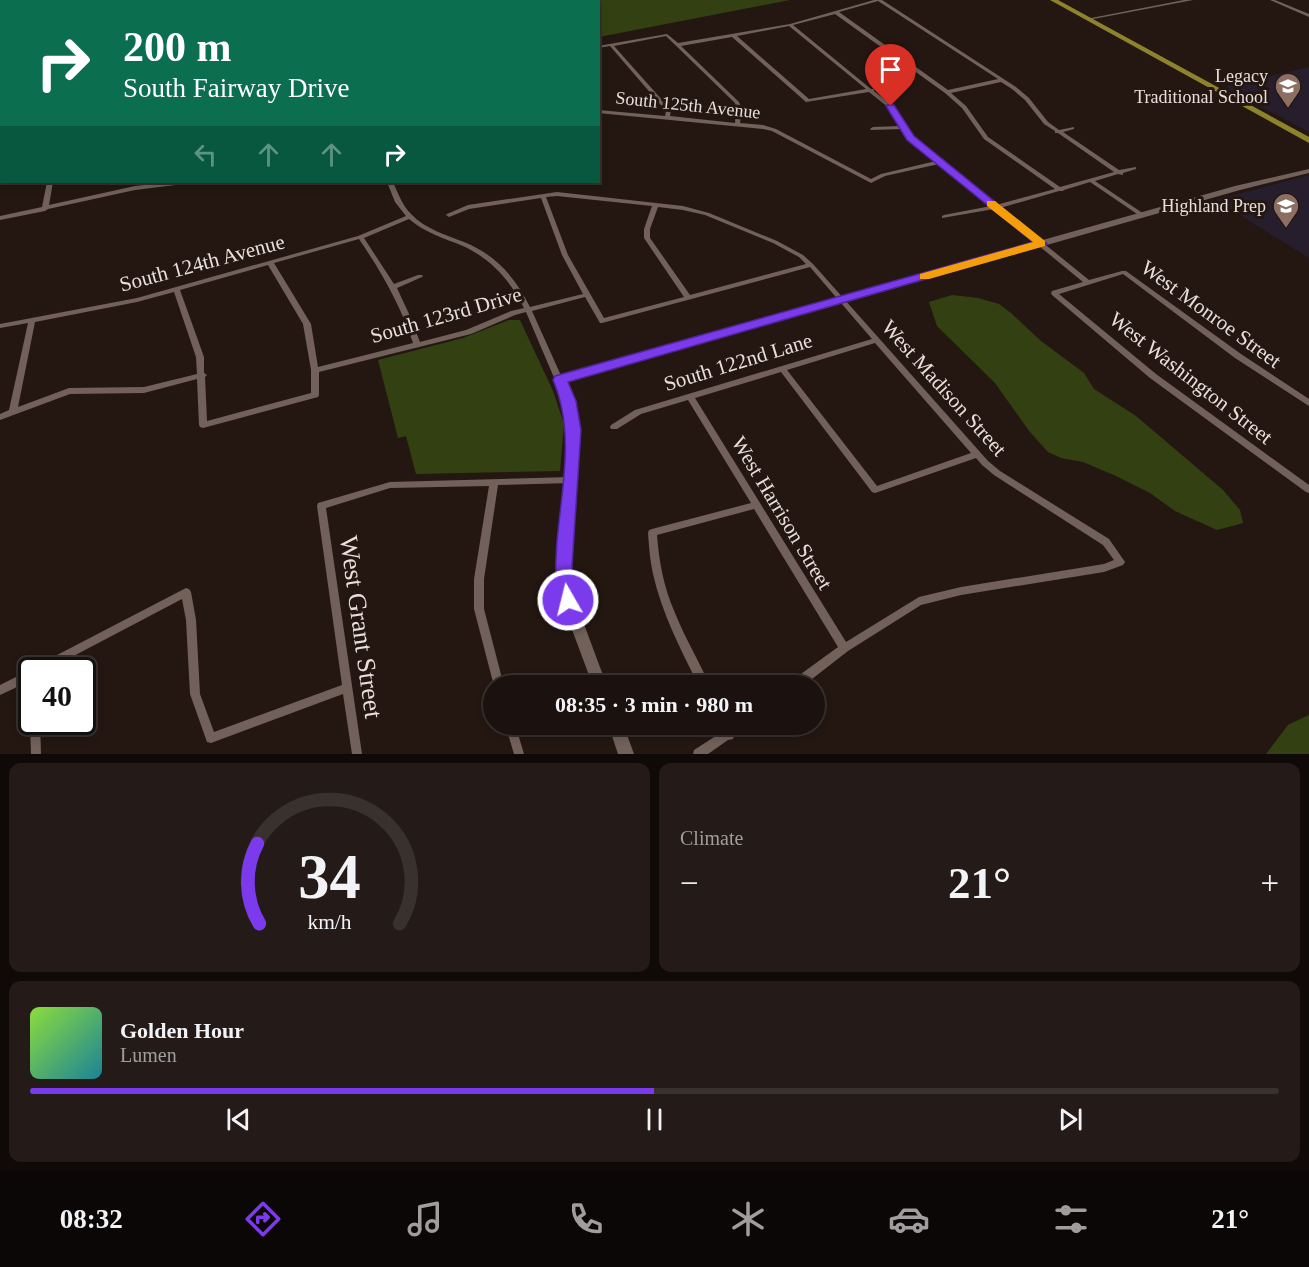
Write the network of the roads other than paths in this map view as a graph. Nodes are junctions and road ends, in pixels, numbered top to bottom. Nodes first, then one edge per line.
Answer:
1 (879, 0) edge
2 (1053, 0) edge
3 (1191, 0) edge
4 (1272, 0) edge
5 (836, 12) junction
6 (1309, 16) edge
7 (1088, 19) junction
8 (790, 25) junction
9 (733, 35) junction
10 (611, 45) junction
11 (677, 45) junction
12 (600, 47) edge
13 (1002, 80) junction
14 (872, 90) junction
15 (947, 92) junction
16 (600, 111) edge
17 (667, 117) junction
18 (737, 125) junction
19 (905, 127) junction
20 (1072, 128) dead end
21 (873, 129) dead end
22 (1057, 132) junction
23 (1309, 140) edge
24 (939, 162) junction
25 (1309, 165) edge
26 (1134, 168) dead end
27 (1309, 171) edge
28 (1121, 174) junction
29 (1269, 180) junction
30 (1093, 182) junction
31 (50, 183) edge
32 (168, 183) edge
33 (390, 183) edge
34 (135, 185) edge
35 (1061, 190) junction
36 (543, 196) junction
37 (656, 205) junction
38 (996, 207) junction
39 (45, 209) junction
40 (449, 215) dead end
41 (1142, 215) junction
42 (409, 217) junction
43 (0, 218) edge
44 (944, 218) dead end
45 (360, 237) junction
46 (1041, 244) junction
47 (270, 262) junction
48 (811, 265) junction
49 (420, 276) dead end
50 (1088, 283) junction
51 (394, 286) junction
52 (177, 288) junction
53 (586, 295) junction
54 (688, 297) junction
55 (841, 300) junction
56 (527, 310) junction
57 (32, 319) junction
58 (0, 326) edge
59 (877, 340) junction
60 (417, 344) junction
61 (783, 369) junction
62 (315, 370) junction
63 (202, 375) junction
64 (560, 380) junction
65 (690, 396) junction
66 (1309, 403) edge
67 (13, 412) junction
68 (0, 417) edge
69 (614, 428) dead end
70 (977, 454) junction
71 (571, 480) junction
72 (494, 482) junction
73 (1309, 490) edge
74 (756, 505) junction
75 (844, 648) junction
76 (63, 657) edge
77 (496, 675) edge
78 (596, 675) edge
79 (700, 675) edge
80 (808, 675) edge
81 (18, 681) edge
82 (347, 688) junction
83 (0, 690) edge
84 (35, 735) edge
85 (513, 735) edge
86 (619, 735) edge
87 (721, 735) edge
88 (36, 754) edge
89 (357, 754) edge
90 (519, 754) edge
91 (626, 754) edge
92 (698, 754) edge

1 - 5 street
1 - 13 street
2 - 7 main road
3 - 7 street
4 - 6 street
5 - 8 street
5 - 15 street
7 - 23 main road
8 - 9 street
8 - 14 street
9 - 11 street
9 - 14 street
10 - 11 street
10 - 12 street
10 - 17 street
11 - 18 street
13 - 15 street
13 - 22 street
14 - 19 street
15 - 35 street
16 - 17 street, South 125th Avenue
17 - 18 street, South 125th Avenue
18 - 24 street, South 125th Avenue
19 - 21 street
19 - 24 street
20 - 22 street
22 - 28 street
24 - 38 street
25 - 29 street
26 - 28 street
27 - 29 street
28 - 30 street
29 - 41 street
30 - 35 street
30 - 41 street
31 - 39 street
32 - 34 street
33 - 42 street
34 - 39 street
35 - 38 street
36 - 37 street
36 - 40 street
36 - 53 street
37 - 48 street
37 - 54 street
38 - 44 street
38 - 46 street
39 - 43 street
41 - 46 street
42 - 45 street, South 124th Avenue
42 - 56 street
45 - 47 street, South 124th Avenue
45 - 51 street
46 - 50 street
46 - 55 street
47 - 52 street, South 124th Avenue
47 - 62 street
48 - 54 street
48 - 55 street, West Madison Street
49 - 51 street
50 - 66 street, West Monroe Street
50 - 73 street, West Washington Street
51 - 60 street
52 - 57 street, South 124th Avenue
52 - 63 street
53 - 54 street
53 - 56 street, South 123rd Drive
55 - 59 street, West Madison Street
55 - 64 street
56 - 60 street, South 123rd Drive
56 - 64 street
57 - 58 street, South 124th Avenue
57 - 67 street
59 - 61 street, South 122nd Lane
59 - 70 street, West Madison Street
60 - 62 street, South 123rd Drive
61 - 65 street, South 122nd Lane
61 - 70 street
62 - 63 street
63 - 67 street
64 - 71 street
65 - 69 street, South 122nd Lane
65 - 74 street, West Harrison Street
67 - 68 street
70 - 75 street, West Madison Street
71 - 72 street
71 - 78 street
72 - 77 street
72 - 82 street, West Grant Street
74 - 75 street, West Harrison Street
74 - 79 street
75 - 80 street
76 - 82 street
81 - 83 street
82 - 89 street, West Grant Street
84 - 88 street
85 - 90 street
86 - 91 street
87 - 92 street

